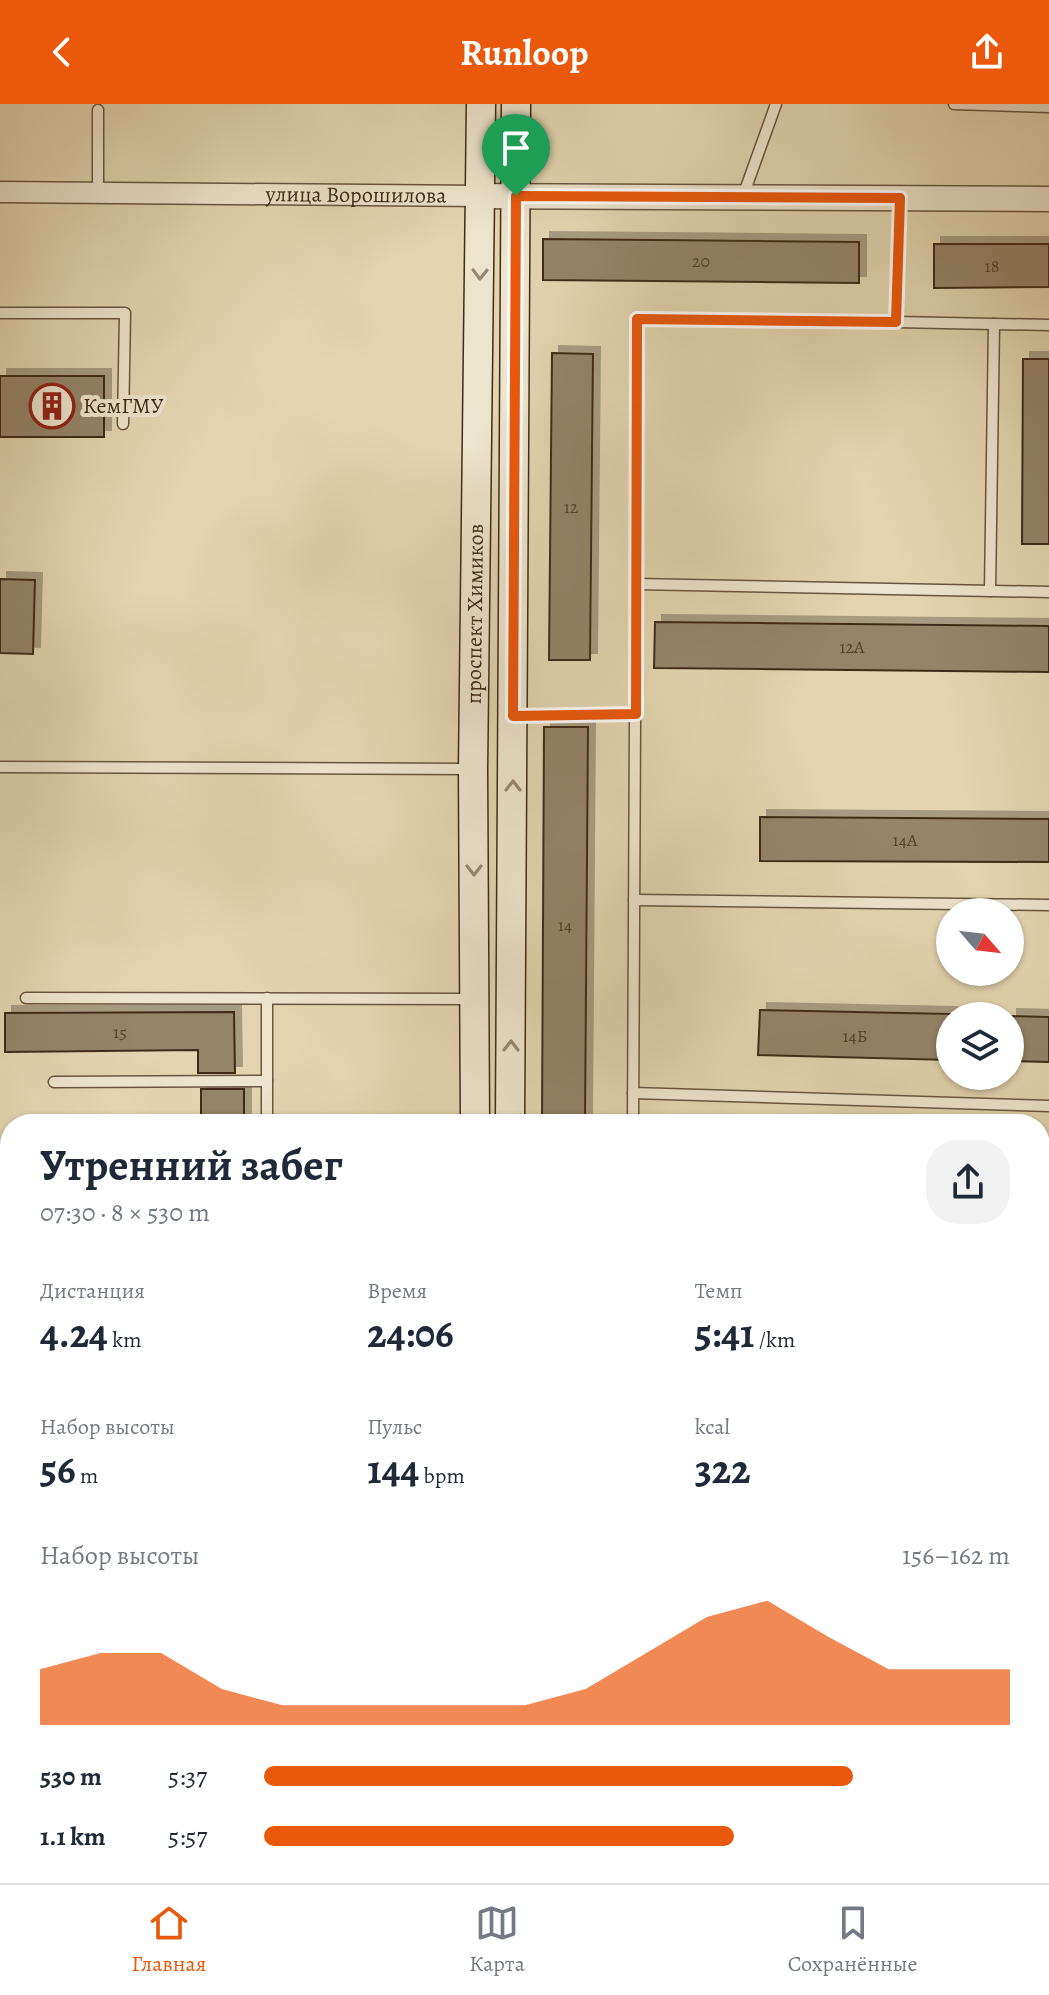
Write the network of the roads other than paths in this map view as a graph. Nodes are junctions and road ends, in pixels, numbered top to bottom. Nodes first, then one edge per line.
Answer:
1 (481, 104) edge
2 (516, 104) edge
3 (776, 104) edge
4 (954, 104) edge
5 (1049, 107) edge
6 (98, 110) dead end
7 (0, 192) edge
8 (98, 193) junction
9 (481, 196) junction
10 (516, 196) junction
11 (743, 197) junction
12 (900, 198) junction
13 (1049, 199) edge
14 (0, 313) edge
15 (896, 322) junction
16 (994, 324) junction
17 (1049, 325) edge
18 (123, 424) dead end
19 (636, 584) junction
20 (990, 591) junction
21 (1049, 592) edge
22 (636, 714) junction
23 (513, 716) junction
24 (0, 767) edge
25 (473, 769) junction
26 (634, 900) junction
27 (1049, 905) edge
28 (26, 998) dead end
29 (267, 998) junction
30 (474, 999) junction
31 (267, 1081) junction
32 (54, 1082) dead end
33 (633, 1093) junction
34 (1049, 1106) edge
35 (267, 1114) edge
36 (475, 1114) edge
37 (510, 1114) edge
38 (633, 1114) edge

1 - 9 main road, проспект Химиков
2 - 10 main road, проспект Химиков
3 - 11 lane
4 - 5 lane
6 - 8 lane
7 - 8 street, улица Ворошилова
8 - 9 street, улица Ворошилова
9 - 10 street, улица Ворошилова
9 -> 25 main road, проспект Химиков
10 - 11 street, улица Ворошилова
10 - 23 main road, проспект Химиков
11 - 12 street, улица Ворошилова
12 - 13 street, улица Ворошилова
12 - 15 lane
14 - 18 lane
15 - 16 lane
15 - 19 lane
16 - 17 lane
16 - 20 lane
19 - 20 lane
19 - 22 lane
20 - 21 lane
22 - 23 lane
22 - 26 lane
37 -> 23 main road, проспект Химиков
24 - 25 lane
25 -> 30 main road, проспект Химиков
26 - 27 lane
26 - 33 lane
28 - 29 lane
29 - 30 lane
29 - 31 lane
30 - 36 main road, проспект Химиков
31 - 32 lane
31 - 35 lane
33 - 34 lane
33 - 38 lane

